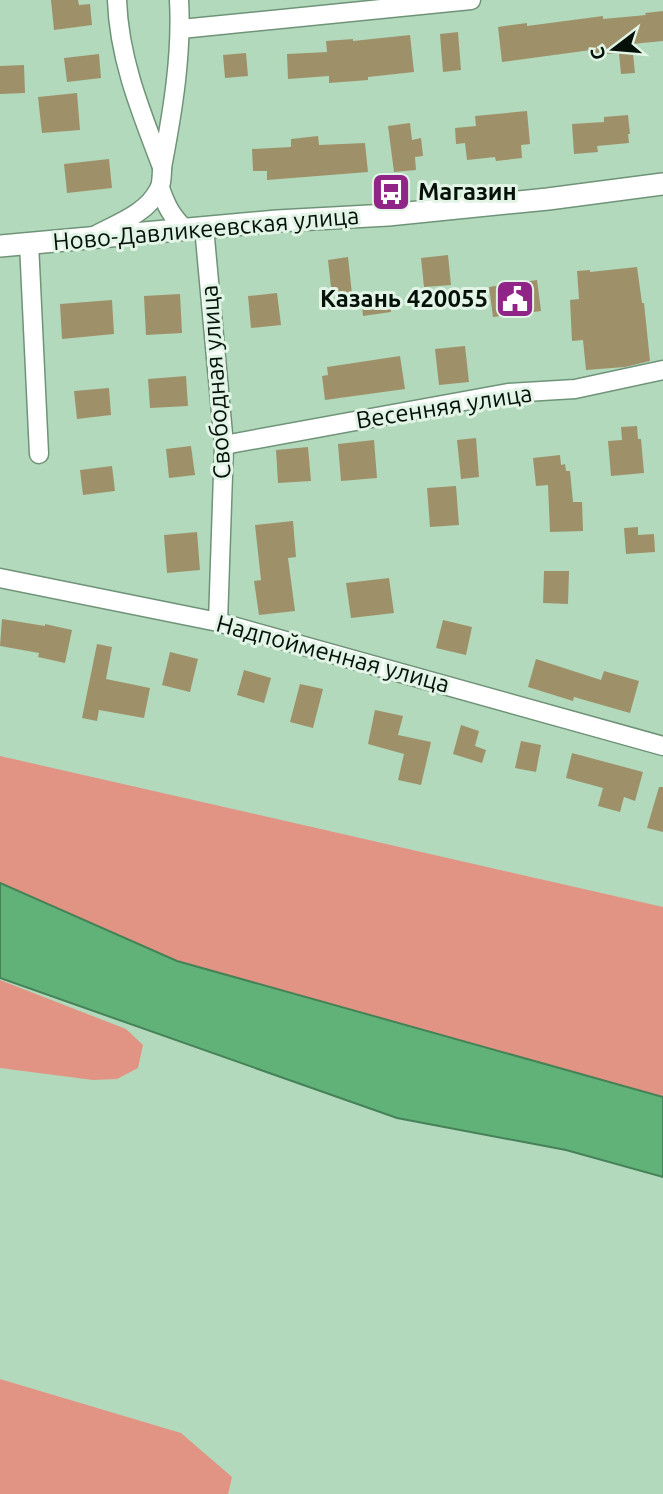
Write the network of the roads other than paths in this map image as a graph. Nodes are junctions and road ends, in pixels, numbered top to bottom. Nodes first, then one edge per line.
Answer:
1 (117, 0) edge
2 (179, 0) edge
3 (471, 0) edge
4 (181, 29) junction
5 (162, 167) junction
6 (663, 184) edge
7 (160, 188) junction
8 (194, 228) junction
9 (91, 237) junction
10 (29, 243) junction
11 (0, 246) edge
12 (663, 370) edge
13 (224, 445) junction
14 (39, 454) dead end
15 (0, 578) edge
16 (218, 622) junction
17 (663, 746) edge

1 - 5 street
2 - 4 street
3 - 4 street
4 - 5 street
5 - 7 street
6 - 8 street, Ново-Давликеевская улица
7 - 8 street
7 - 9 street
8 - 9 street, Ново-Давликеевская улица
8 - 13 street, Свободная улица
9 - 10 street, Ново-Давликеевская улица
10 - 11 street, Ново-Давликеевская улица
10 - 14 street
12 - 13 street, Весенняя улица
13 - 16 street, Свободная улица
15 - 16 street, Надпойменная улица
16 - 17 street, Надпойменная улица

